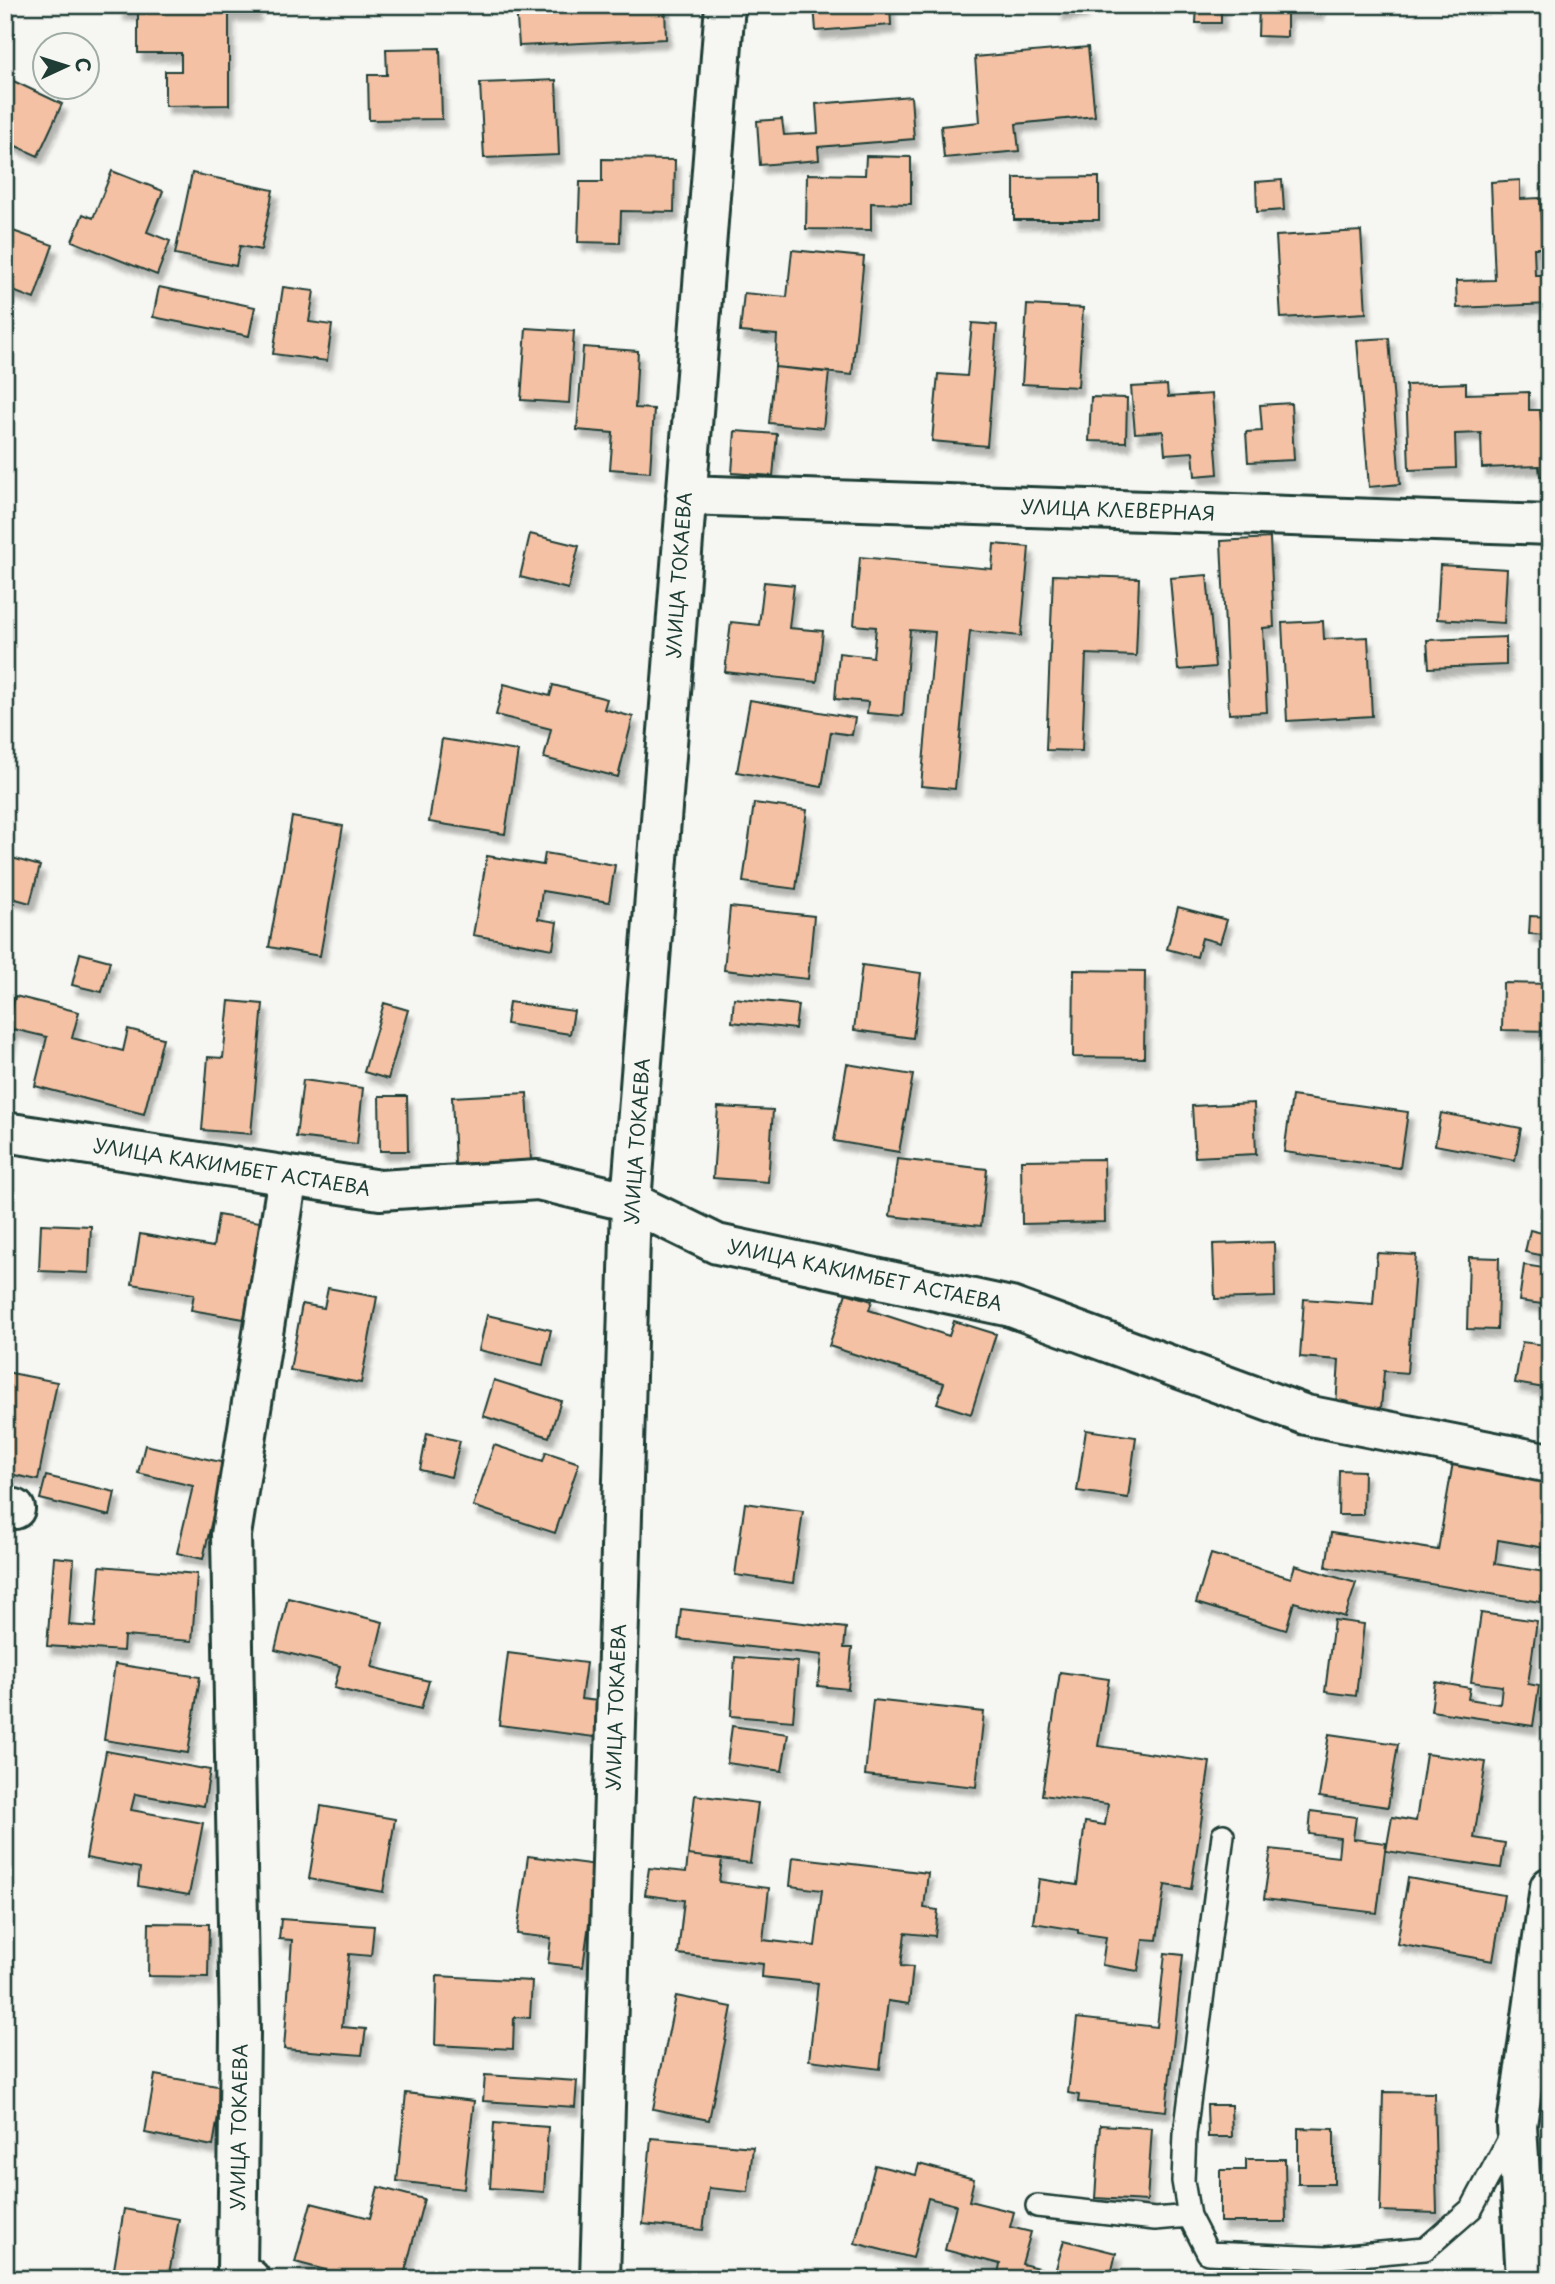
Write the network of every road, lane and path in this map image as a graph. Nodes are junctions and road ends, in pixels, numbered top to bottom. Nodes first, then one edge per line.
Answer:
1 (725, 5) edge
2 (686, 495) junction
3 (1550, 525) edge
4 (5, 1132) edge
5 (288, 1175) junction
6 (631, 1202) junction
7 (1550, 1463) edge
8 (1223, 1835) dead end
9 (1550, 1887) edge
10 (1517, 2125) junction
11 (1037, 2206) dead end
12 (1189, 2216) junction
13 (250, 2279) edge
14 (600, 2279) edge
15 (1526, 2279) edge

1 - 2 street, УЛИЦА ТОКАЕВА
2 - 3 street, УЛИЦА КЛЕВЕРНАЯ
2 - 6 street, УЛИЦА ТОКАЕВА
4 - 5 street, УЛИЦА КАКИМБЕТ АСТАЕВА
5 - 6 street, УЛИЦА КАКИМБЕТ АСТАЕВА
5 - 13 street, УЛИЦА ТОКАЕВА
6 - 7 street, УЛИЦА КАКИМБЕТ АСТАЕВА
6 - 14 street, УЛИЦА ТОКАЕВА
8 - 12 lane
9 - 10 street
10 - 12 lane
10 - 15 street
11 - 12 lane

